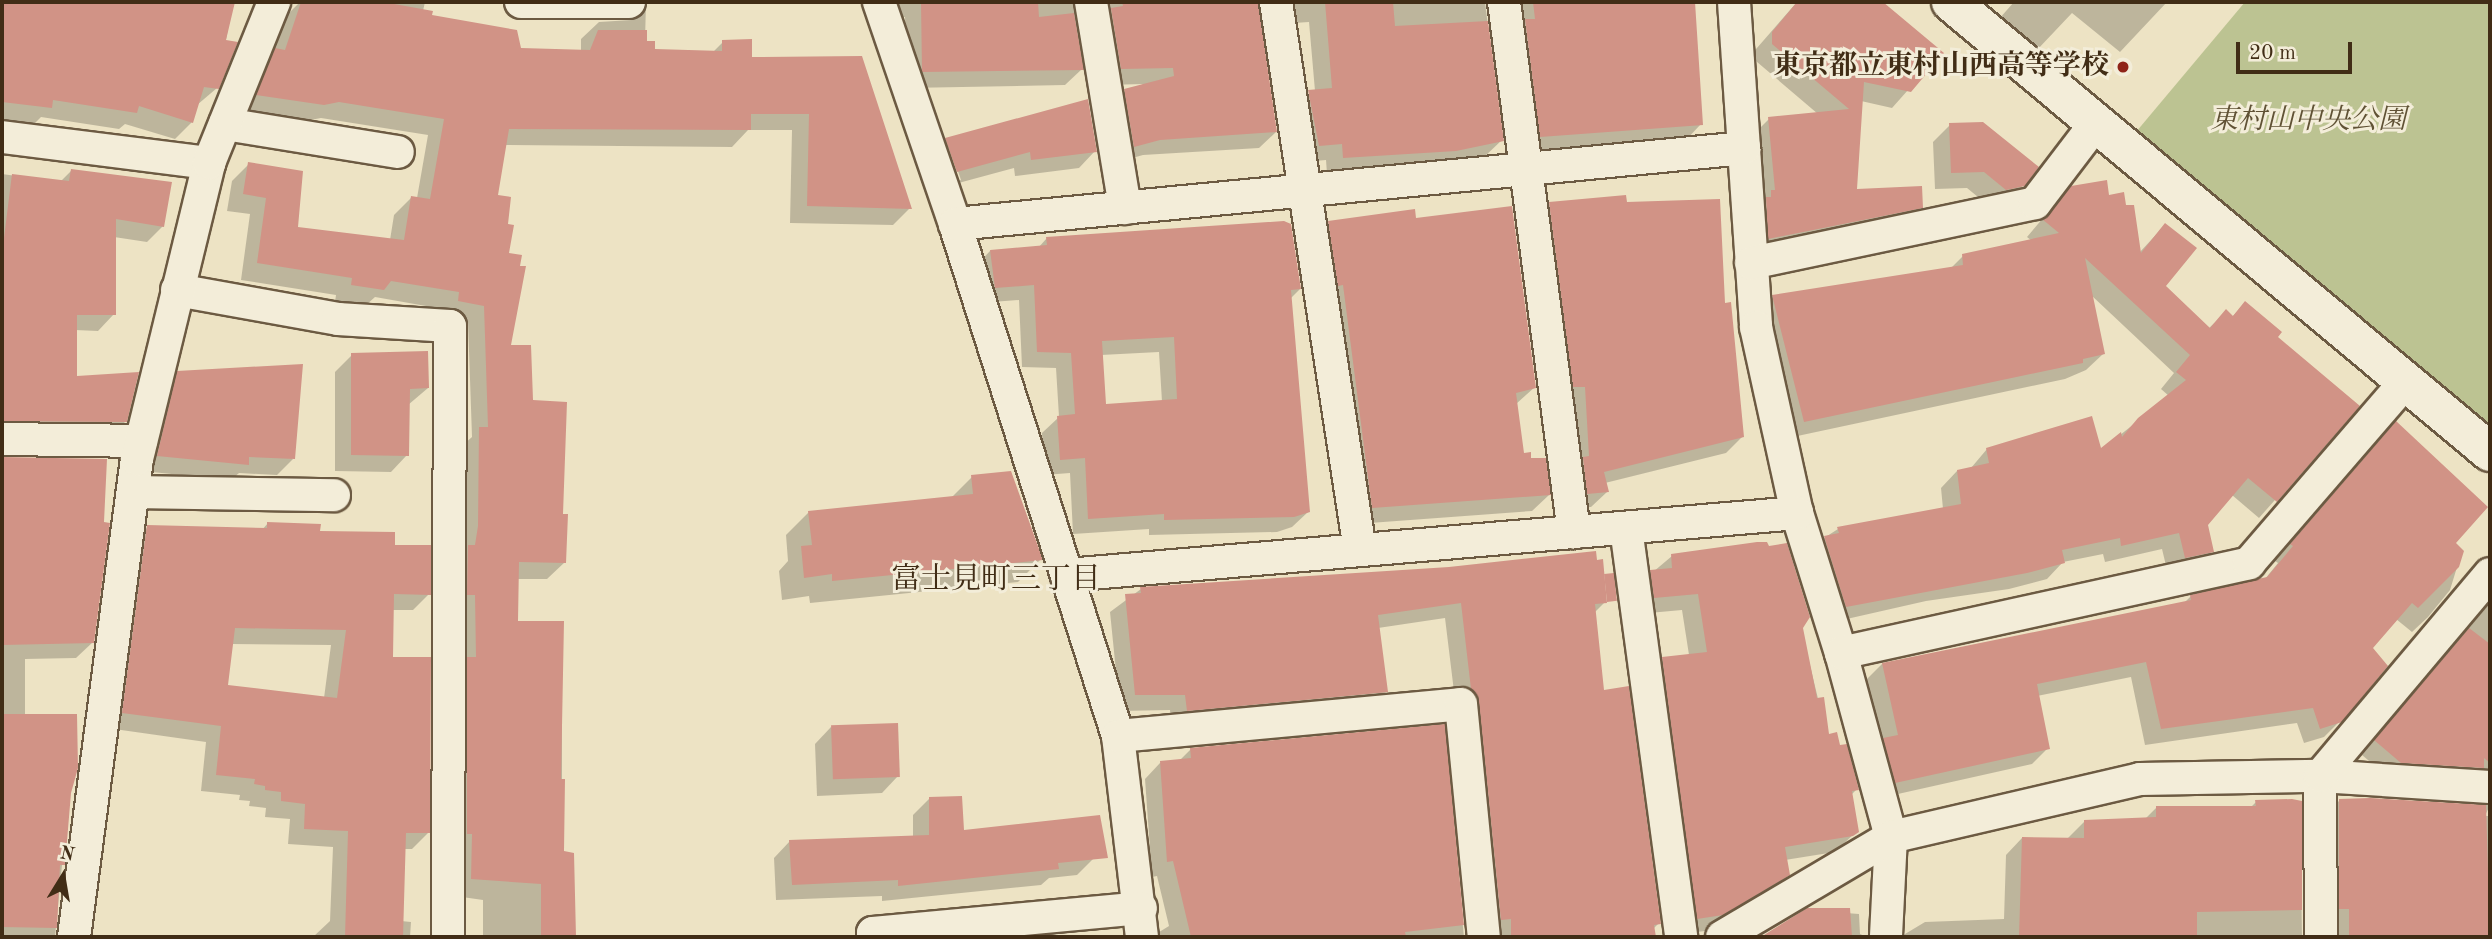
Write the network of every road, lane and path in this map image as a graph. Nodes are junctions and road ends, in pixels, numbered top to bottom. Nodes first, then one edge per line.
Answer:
1 (274, 2) edge
2 (521, 2) edge
3 (629, 2) edge
4 (879, 2) edge
5 (1091, 2) edge
6 (1276, 2) edge
7 (1504, 2) edge
8 (1734, 2) edge
9 (1951, 2) edge
10 (2096, 123) junction
11 (225, 124) junction
12 (2, 137) edge
13 (1744, 148) junction
14 (398, 152) dead end
15 (209, 163) junction
16 (1527, 169) junction
17 (1305, 190) junction
18 (1125, 208) junction
19 (955, 224) junction
20 (1751, 263) junction
21 (177, 290) junction
22 (2405, 382) junction
23 (2, 439) edge
24 (141, 441) junction
25 (2490, 452) edge
26 (133, 492) junction
27 (334, 495) dead end
28 (1797, 513) junction
29 (1626, 528) junction
30 (1574, 532) junction
31 (1360, 550) junction
32 (2490, 574) edge
33 (1068, 575) junction
34 (1841, 653) junction
35 (1118, 736) junction
36 (2320, 776) junction
37 (2490, 787) edge
38 (1891, 837) junction
39 (1141, 923) edge
40 (74, 937) edge
41 (448, 937) edge
42 (873, 937) edge
43 (1484, 937) edge
44 (1681, 937) edge
45 (1722, 937) edge
46 (1886, 937) edge
47 (2321, 937) edge

1 - 11 street
2 - 3 street
4 - 19 street
5 - 18 street
6 - 17 street
7 - 16 street
8 - 13 street
9 - 10 street
10 - 20 street
10 - 22 street
11 - 14 street
11 - 15 street
12 - 15 street
13 - 16 street
13 - 20 street
15 - 21 street
16 - 17 street
16 - 30 street
17 - 18 street
17 - 31 street
18 - 19 street
19 - 33 street
20 - 28 street
21 - 24 street
21 - 41 street
22 - 25 street
22 - 34 street
23 - 24 street
24 - 26 street
26 - 27 street
26 - 40 street
28 - 29 street
28 - 34 street
29 - 30 street
29 - 44 street
30 - 31 street
31 - 33 street
32 - 36 street
33 - 35 street
34 - 38 street
35 - 39 street
35 - 43 street
36 - 37 street
36 - 38 street
36 - 47 street
38 - 45 street
38 - 46 street
39 - 42 street

